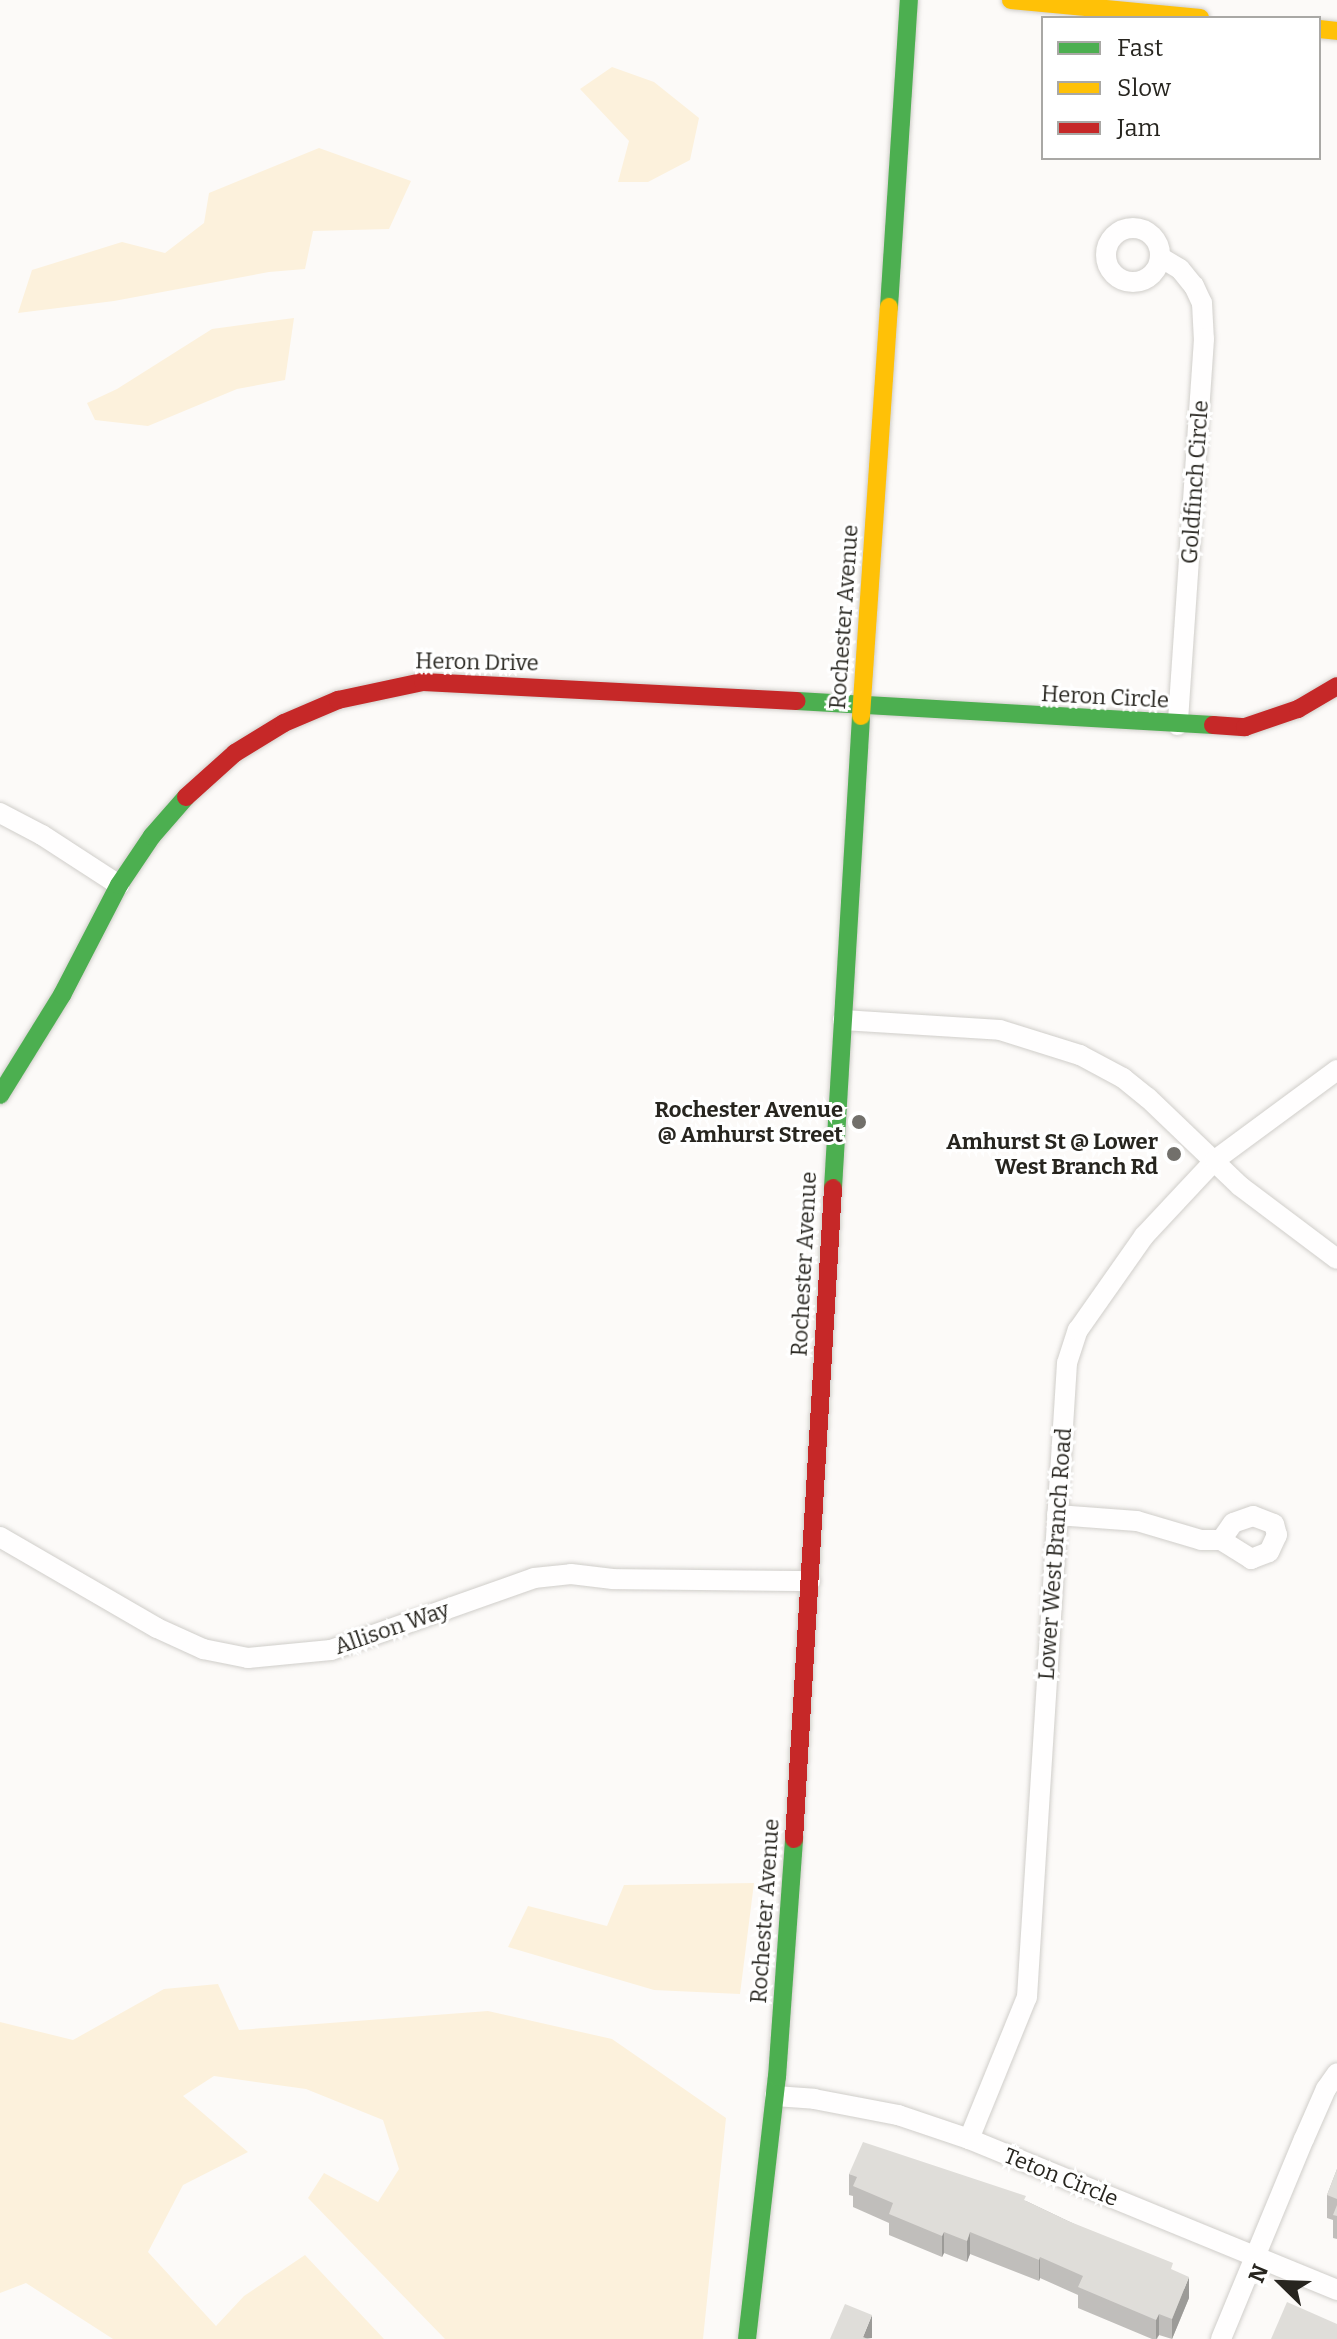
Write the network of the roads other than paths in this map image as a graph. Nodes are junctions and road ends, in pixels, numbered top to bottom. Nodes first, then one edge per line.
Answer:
1 (909, 0) edge
2 (1011, 0) edge
3 (1179, 16) edge
4 (1160, 257) dead end
5 (1337, 686) edge
6 (862, 706) junction
7 (1178, 725) junction
8 (0, 813) edge
9 (119, 885) junction
10 (843, 1020) junction
11 (1337, 1070) edge
12 (0, 1095) edge
13 (1215, 1160) junction
14 (1337, 1259) edge
15 (1057, 1515) junction
16 (0, 1537) edge
17 (1221, 1540) dead end
18 (810, 1581) junction
19 (1337, 2073) edge
20 (775, 2096) junction
21 (969, 2139) junction
22 (1255, 2257) junction
23 (1337, 2290) edge
24 (747, 2339) edge
25 (1221, 2339) edge

1 - 6 main road, Rochester Avenue
2 - 3 main road
4 - 7 street, Goldfinch Circle
5 - 7 main road, Heron Circle
6 - 7 main road, Heron Circle
6 - 9 main road, Heron Drive
6 - 10 main road, Rochester Avenue
8 - 9 street
9 - 12 main road, Heron Drive
10 - 13 street
10 - 18 main road, Rochester Avenue
11 - 13 street, Lower West Branch Road
13 - 14 street
13 - 15 street, Lower West Branch Road
15 - 17 street
15 - 21 street, Lower West Branch Road
16 - 18 street, Allison Way
18 - 20 main road, Rochester Avenue
19 - 22 street
20 - 21 street, Teton Circle
20 - 24 main road, Rochester Avenue
21 - 22 street, Teton Circle
22 - 23 street, Teton Circle
22 - 25 street

